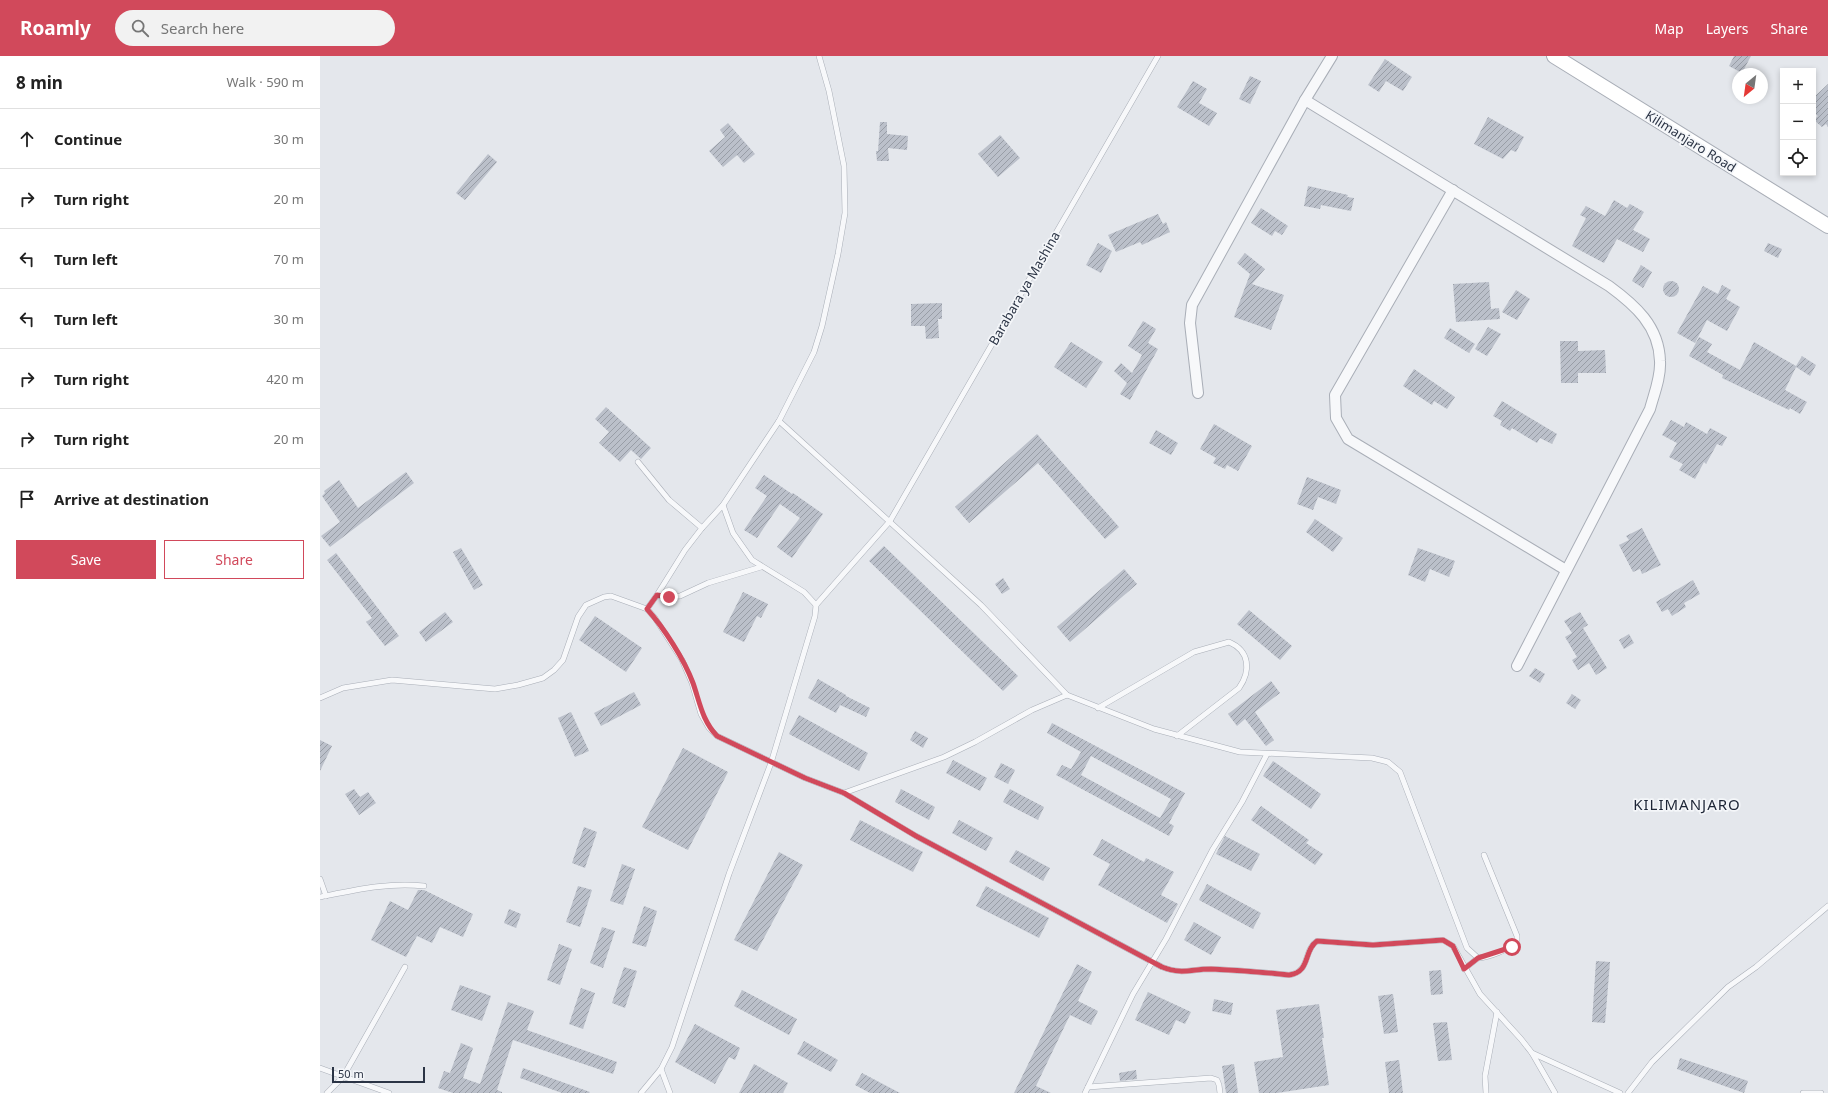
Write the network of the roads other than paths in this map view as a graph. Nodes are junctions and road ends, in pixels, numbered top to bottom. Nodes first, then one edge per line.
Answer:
1 (819, 56) edge
2 (1158, 56) edge
3 (1332, 56) edge
4 (1554, 56) edge
5 (1305, 100) junction
6 (1453, 190) junction
7 (1828, 226) edge
8 (1198, 393) dead end
9 (779, 421) junction
10 (638, 462) dead end
11 (723, 505) junction
12 (890, 521) junction
13 (702, 528) junction
14 (761, 566) junction
15 (1566, 570) junction
16 (657, 595) junction
17 (816, 605) junction
18 (647, 609) junction
19 (1517, 666) dead end
20 (1067, 695) junction
21 (320, 698) edge
22 (1098, 708) junction
23 (1177, 736) junction
24 (1267, 754) junction
25 (771, 763) junction
26 (844, 793) junction
27 (1484, 855) dead end
28 (320, 879) edge
29 (424, 886) dead end
30 (326, 896) junction
31 (320, 897) edge
32 (1828, 906) edge
33 (1478, 958) junction
34 (1153, 962) junction
35 (405, 967) dead end
36 (1464, 969) junction
37 (1497, 1012) junction
38 (1532, 1053) junction
39 (320, 1068) edge
40 (661, 1069) junction
41 (343, 1077) junction
42 (1088, 1087) junction
43 (327, 1093) edge
44 (389, 1093) edge
45 (642, 1093) edge
46 (670, 1093) edge
47 (1085, 1093) edge
48 (1220, 1093) edge
49 (1486, 1093) edge
50 (1555, 1093) edge
51 (1620, 1093) edge
52 (1628, 1093) edge
53 (1803, 1093) edge
54 (1821, 1093) edge

1 - 9 lane
2 - 12 lane, Barabara ya Mashina
3 - 5 street
4 - 7 main road, Kilimanjaro Road
5 - 6 street
5 - 8 street
6 - 15 street
6 - 15 street
9 - 11 lane
9 - 12 lane
10 - 13 lane
11 - 13 lane
11 - 14 lane
12 - 17 lane, Barabara ya Mashina
12 - 20 lane
13 - 16 lane
14 - 16 lane
14 - 17 lane
15 - 19 street
16 - 18 lane
17 - 25 lane
18 - 21 lane
18 - 25 lane
20 - 22 lane
20 - 26 lane
22 - 23 lane
22 - 23 lane
23 - 24 lane
24 - 33 lane
24 - 34 lane
25 - 26 lane
25 - 40 lane
26 - 34 lane
27 - 33 lane
28 - 30 lane
29 - 30 lane
30 - 31 lane
32 - 52 lane
33 - 36 lane
34 - 36 lane
34 - 42 lane
35 - 41 lane
36 - 37 lane
37 - 38 lane
37 - 49 lane
38 - 50 lane
38 - 51 lane
39 - 41 lane
40 - 45 lane
40 - 46 lane
41 - 43 lane
41 - 44 lane
42 - 47 lane
42 - 48 lane
53 - 54 lane

